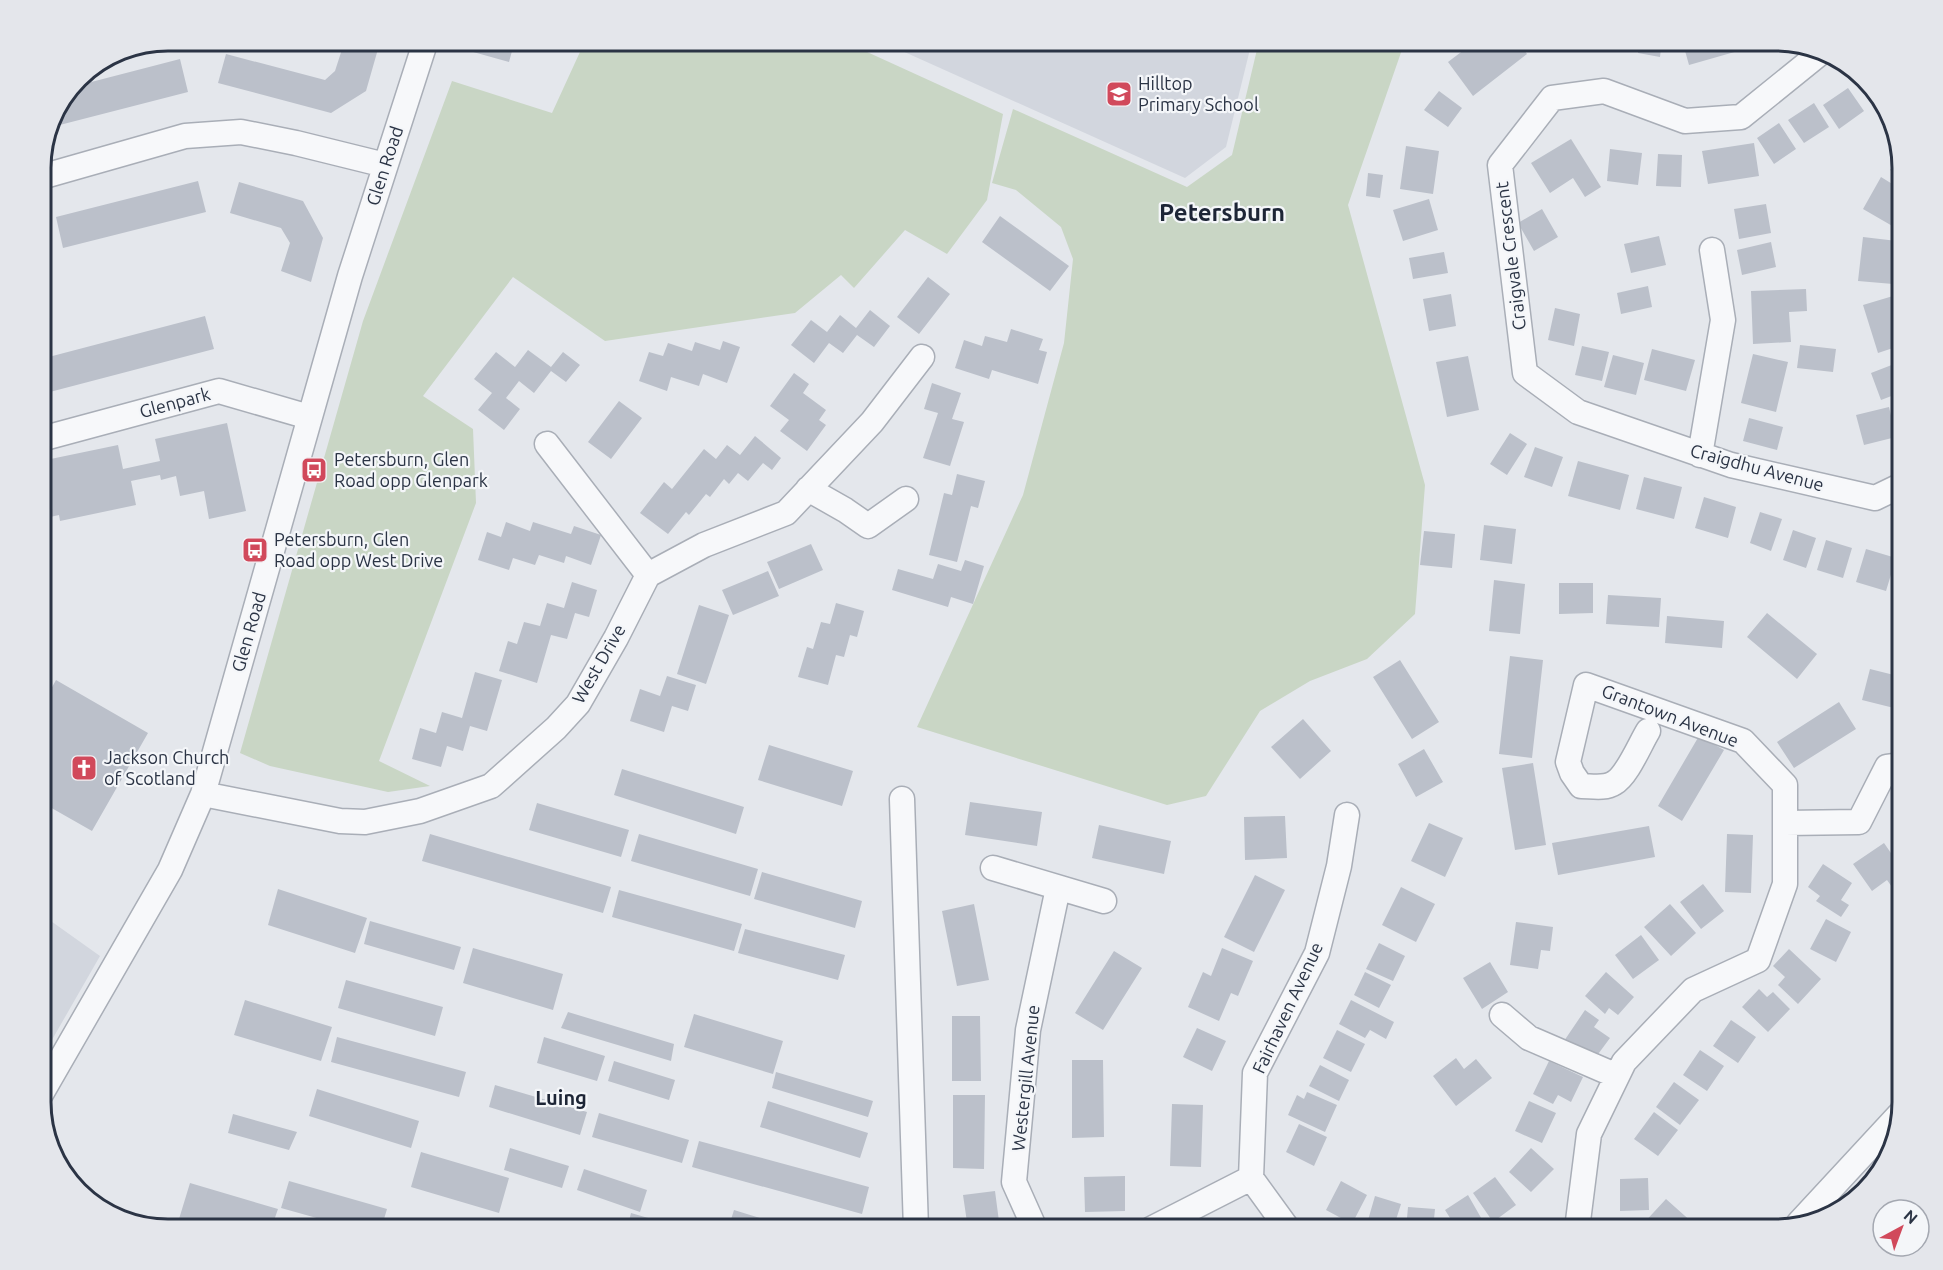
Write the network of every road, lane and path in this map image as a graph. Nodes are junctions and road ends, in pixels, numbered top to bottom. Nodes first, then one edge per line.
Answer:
1 (422, 51) edge
2 (1814, 58) edge
3 (385, 165) junction
4 (51, 174) edge
5 (1712, 250) dead end
6 (922, 357) dead end
7 (1578, 412) joint
8 (309, 417) junction
9 (51, 436) edge
10 (547, 444) dead end
11 (1700, 455) junction
12 (808, 489) junction
13 (1892, 490) edge
14 (906, 499) dead end
15 (648, 575) junction
16 (1648, 731) dead end
17 (1892, 766) edge
18 (203, 794) junction
19 (902, 799) dead end
20 (1347, 815) dead end
21 (1785, 823) junction
22 (993, 868) dead end
23 (1058, 888) junction
24 (1104, 901) dead end
25 (1502, 1016) dead end
26 (1617, 1076) junction
27 (51, 1077) edge
28 (1889, 1125) edge
29 (1251, 1178) junction
30 (1807, 1215) edge
31 (916, 1219) edge
32 (1030, 1219) edge
33 (1172, 1219) edge
34 (1280, 1219) edge
35 (1578, 1219) edge

1 - 3 street, Glen Road
2 - 7 street, Craigvale Crescent
3 - 4 street
3 - 8 street, Glen Road
5 - 11 street
6 - 12 street
7 - 11 street, Craigdhu Avenue
8 - 9 street, Glenpark
8 - 18 street, Glen Road
10 - 15 street
11 - 13 street, Craigdhu Avenue
12 - 14 street
12 - 15 street
15 - 18 street, West Drive
16 - 21 street, Grantown Avenue
17 - 21 street
18 - 27 street, Glen Road
19 - 31 street
20 - 29 street, Fairhaven Avenue
21 - 26 street, Grantown Avenue
22 - 23 street
23 - 24 street
23 - 32 street, Westergill Avenue
25 - 26 street
26 - 35 street, Grantown Avenue
28 - 30 street
29 - 33 street
29 - 34 street

